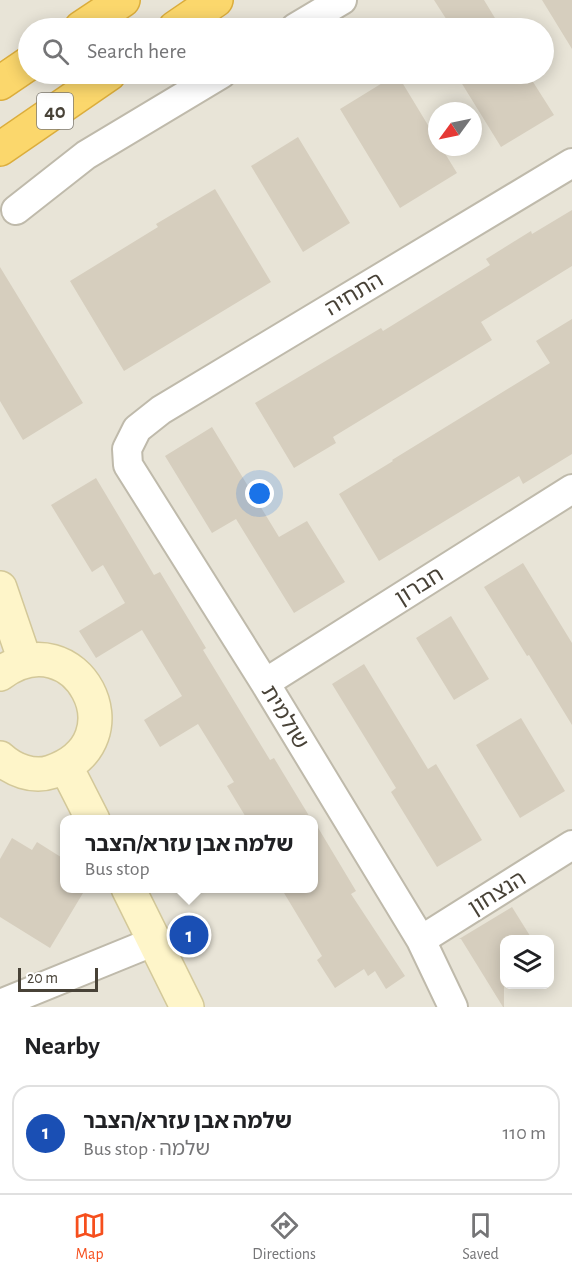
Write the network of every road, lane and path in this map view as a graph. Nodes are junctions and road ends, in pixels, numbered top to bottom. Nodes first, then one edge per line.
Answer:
1 (123, 0) edge
2 (216, 0) edge
3 (342, 0) edge
4 (96, 18) edge
5 (190, 18) edge
6 (312, 18) edge
7 (18, 71) edge
8 (0, 83) edge
9 (94, 84) edge
10 (203, 84) edge
11 (0, 149) edge
12 (572, 163) edge
13 (16, 210) dead end
14 (137, 429) joint
15 (572, 489) edge
16 (0, 588) edge
17 (12, 667) edge
18 (265, 683) junction
19 (0, 758) edge
20 (66, 767) junction
21 (91, 815) edge
22 (572, 845) edge
23 (131, 893) edge
24 (422, 940) junction
25 (155, 941) junction
26 (0, 1004) edge
27 (187, 1007) edge
28 (453, 1007) edge

1 - 4 highway
2 - 5 highway
3 - 6 street
7 - 8 highway, 40
9 - 11 highway, 40
10 - 13 street
12 - 14 street, התחיה
14 - 18 street, שולמית
15 - 18 street, חברון
16 - 17 street
17 - 20 street
18 - 24 street, שולמית
19 - 20 street
20 - 21 street
22 - 24 street, הנצחון
23 - 25 street
24 - 28 street, שולמית
25 - 26 street
25 - 27 street

